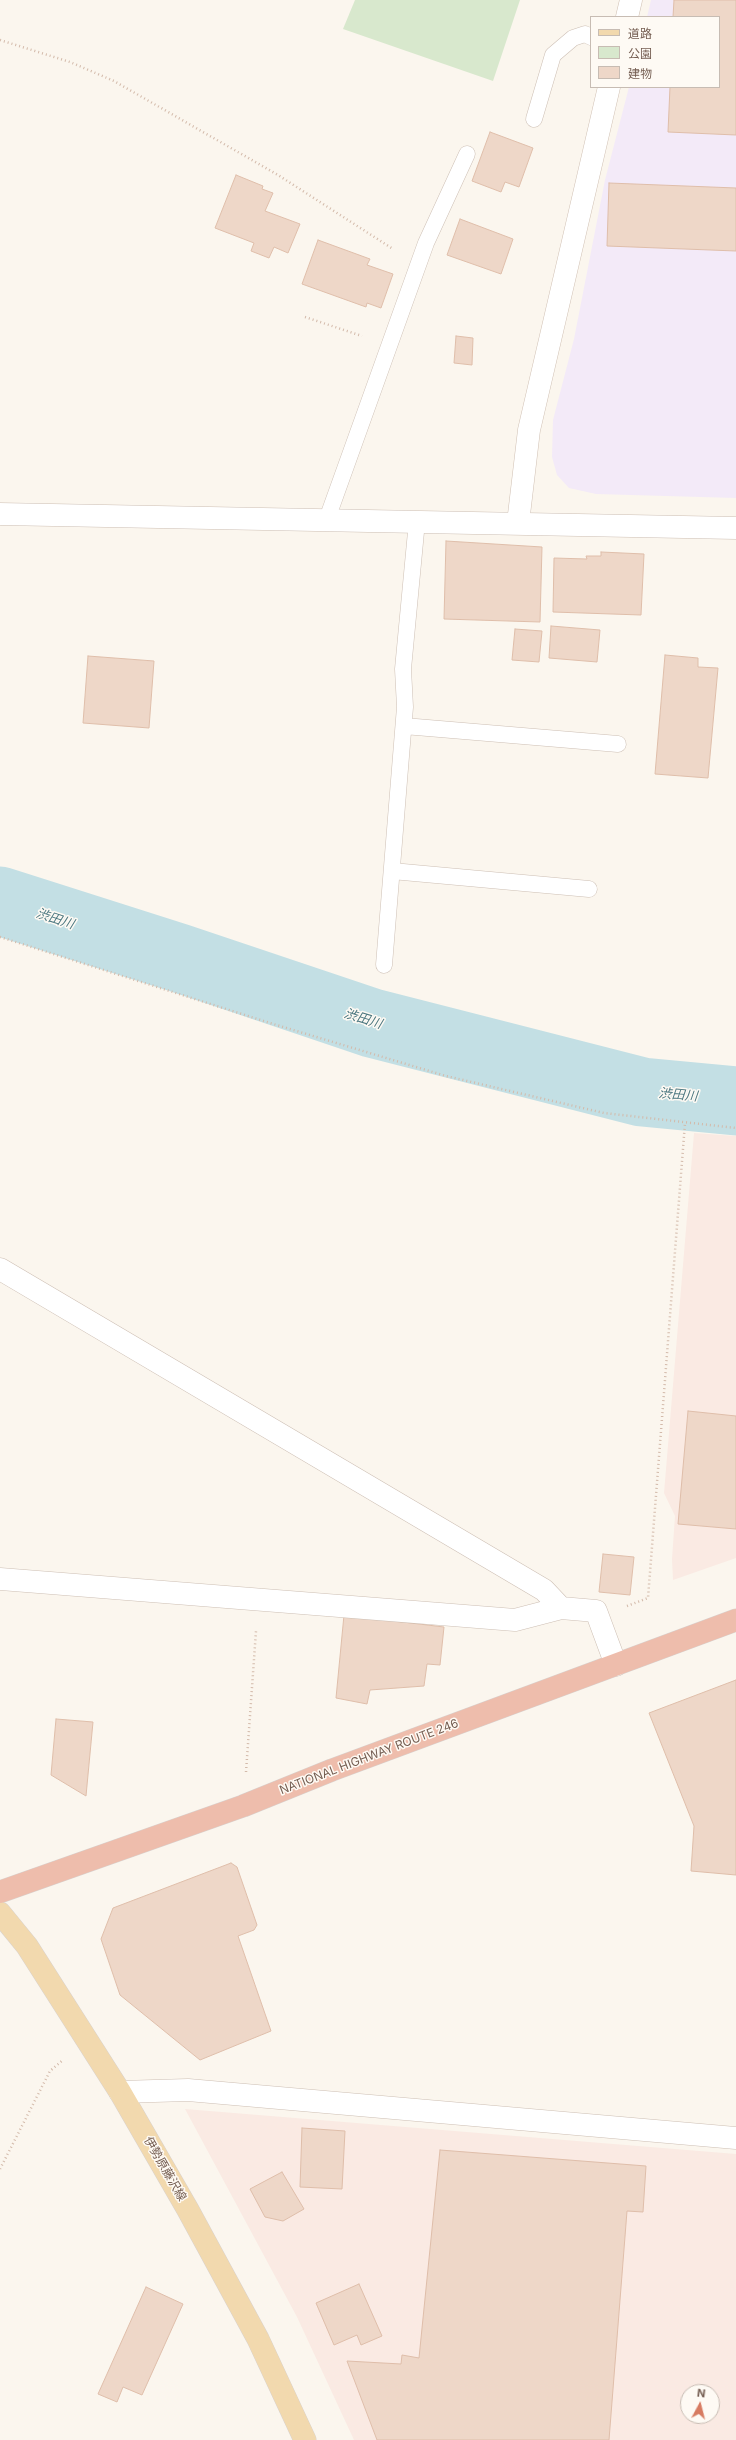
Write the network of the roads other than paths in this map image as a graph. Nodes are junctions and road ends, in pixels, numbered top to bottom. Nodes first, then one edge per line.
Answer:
1 (631, 0) edge
2 (627, 16) edge
3 (590, 36) edge
4 (609, 88) edge
5 (534, 119) dead end
6 (467, 154) dead end
7 (0, 514) edge
8 (327, 519) junction
9 (417, 521) junction
10 (518, 523) junction
11 (736, 528) edge
12 (404, 726) junction
13 (618, 744) dead end
14 (392, 871) junction
15 (589, 889) dead end
16 (384, 965) dead end
17 (0, 1269) edge
18 (0, 1579) edge
19 (561, 1608) junction
20 (736, 1620) edge
21 (616, 1665) junction
22 (0, 1892) edge
23 (0, 1913) edge
24 (120, 2092) junction
25 (736, 2138) edge
26 (305, 2440) edge

1 - 2 street
3 - 5 lane
4 - 10 street
6 - 8 lane
7 - 8 street
8 - 9 street
9 - 10 street
9 - 12 lane
10 - 11 street
12 - 13 lane
12 - 14 lane
14 - 15 lane
14 - 16 lane
17 - 19 street
18 - 19 street
19 - 21 street
20 - 21 highway, NATIONAL HIGHWAY ROUTE 246
21 - 22 highway, NATIONAL HIGHWAY ROUTE 246
23 - 24 main road, 伊勢原藤沢線
24 - 25 street
24 - 26 main road, 伊勢原藤沢線

